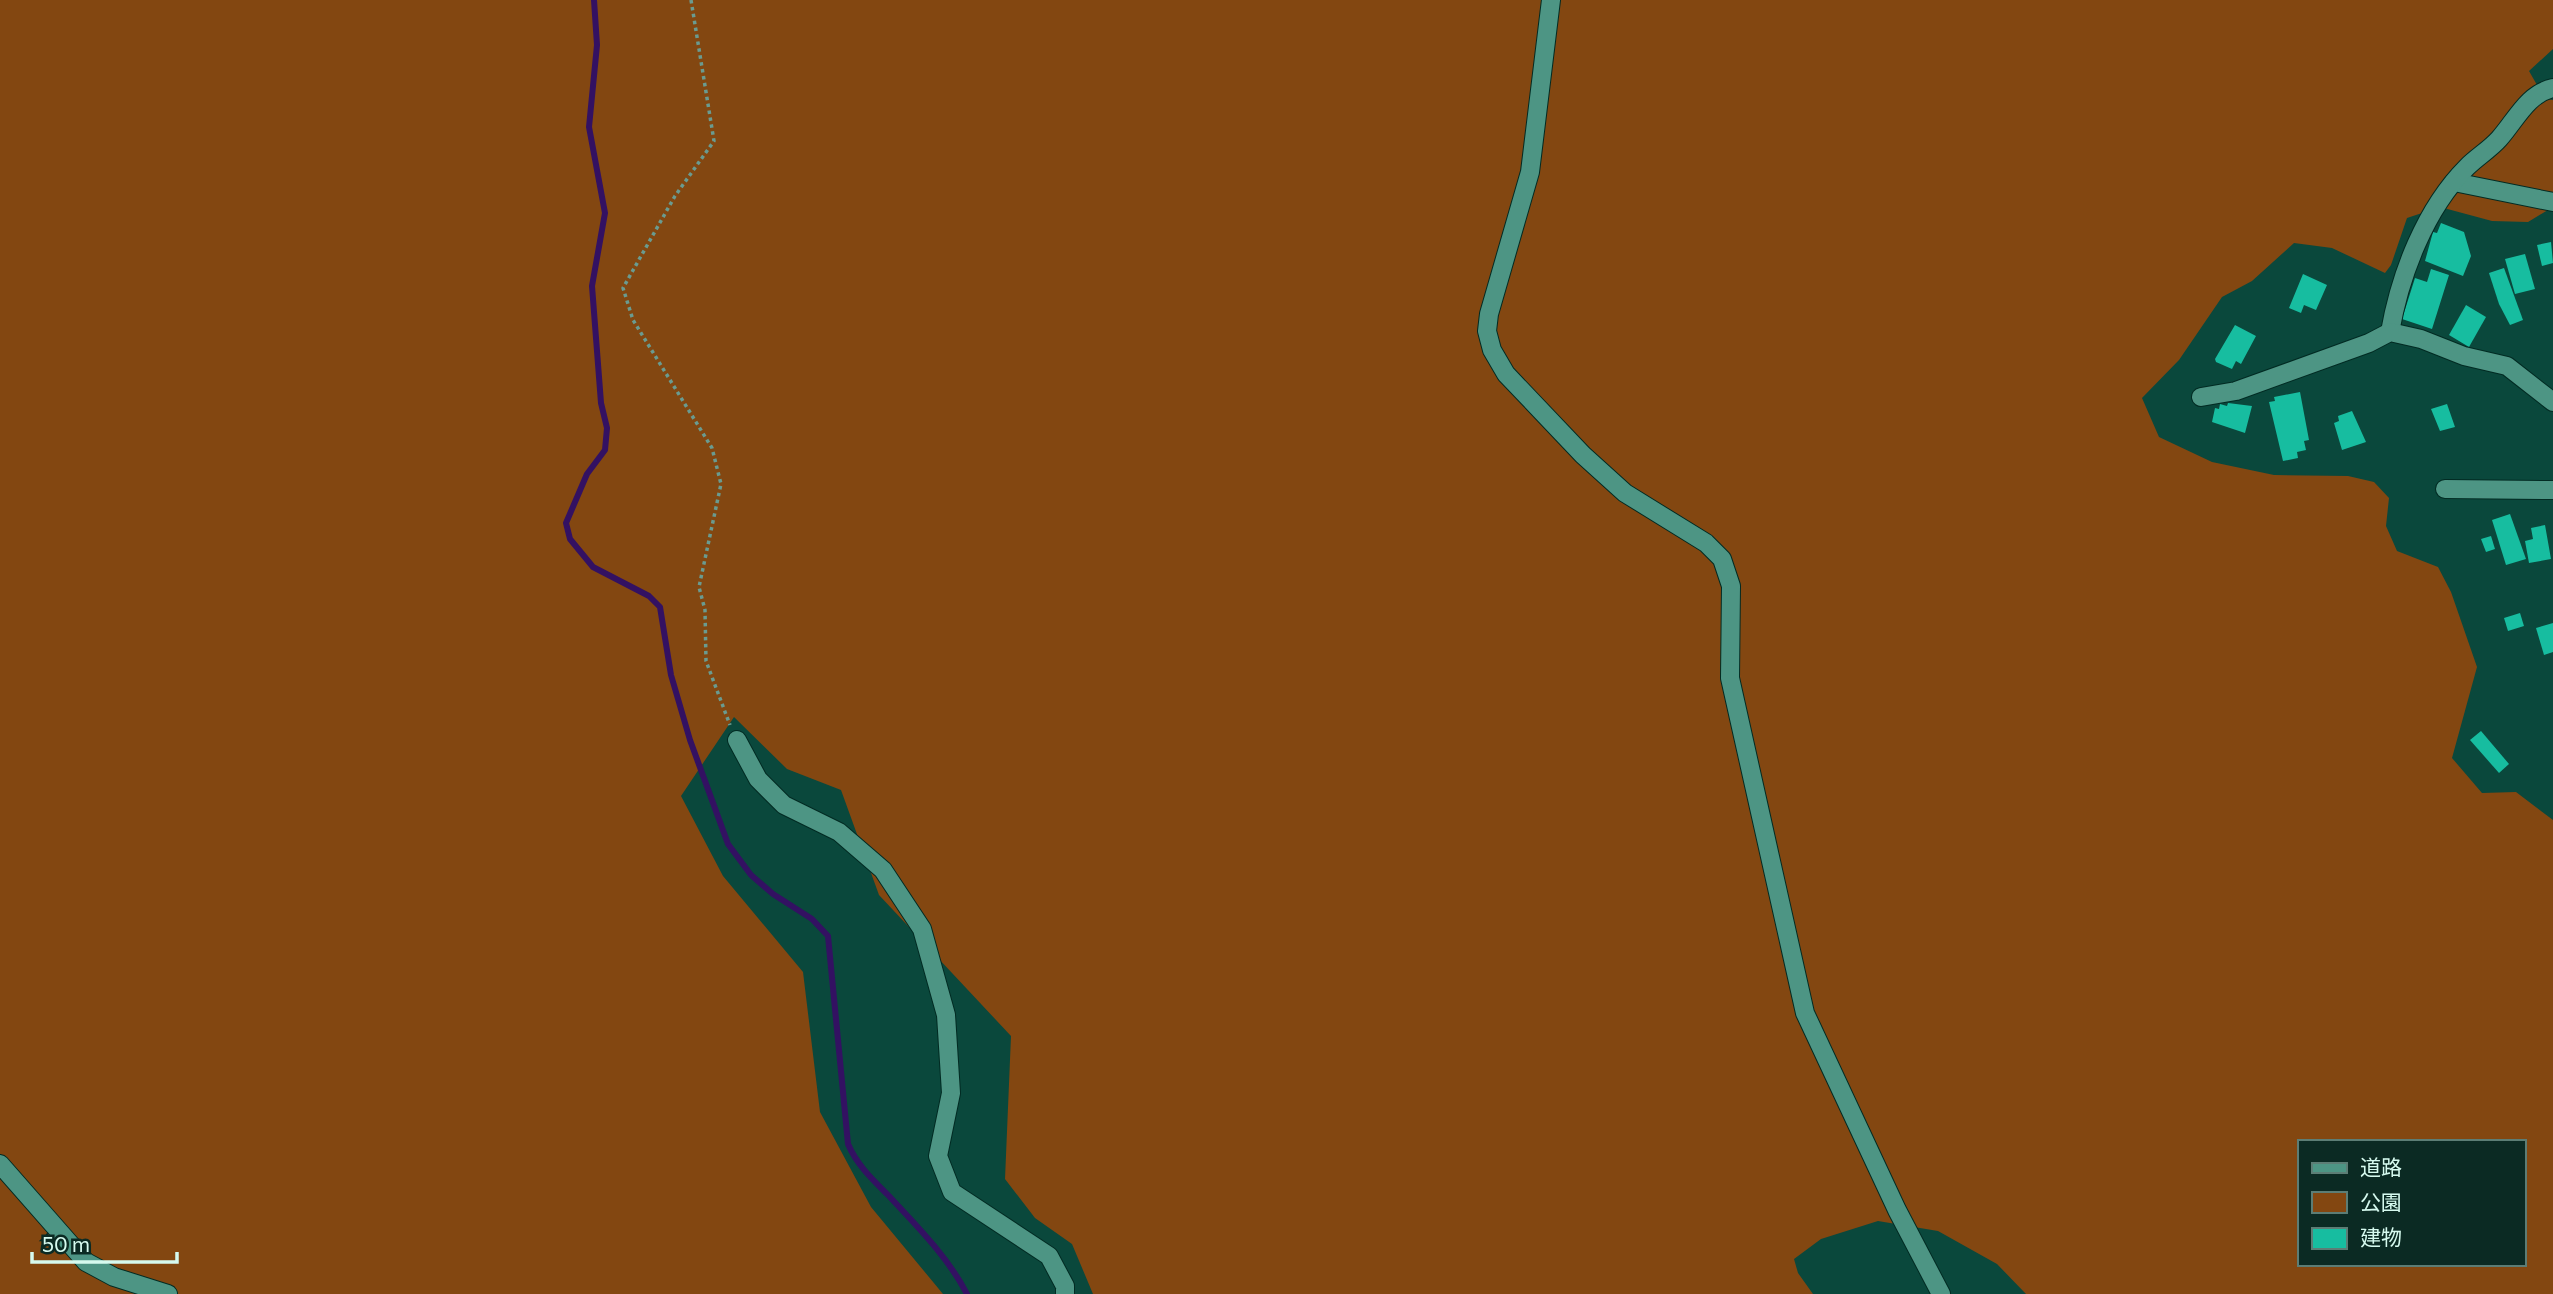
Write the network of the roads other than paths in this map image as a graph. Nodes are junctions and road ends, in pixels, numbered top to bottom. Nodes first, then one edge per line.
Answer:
1 (1551, 0) edge
2 (2553, 88) edge
3 (2454, 182) junction
4 (2553, 202) edge
5 (2390, 332) junction
6 (2202, 397) dead end
7 (2553, 402) edge
8 (2445, 489) dead end
9 (2553, 490) edge
10 (737, 740) road end
11 (0, 1164) edge
12 (168, 1294) edge
13 (1065, 1294) edge
14 (1941, 1294) edge

1 - 14 street
2 - 3 street
3 - 4 street
3 - 5 street
5 - 6 street
5 - 7 street
8 - 9 street
10 - 13 street
11 - 12 street

